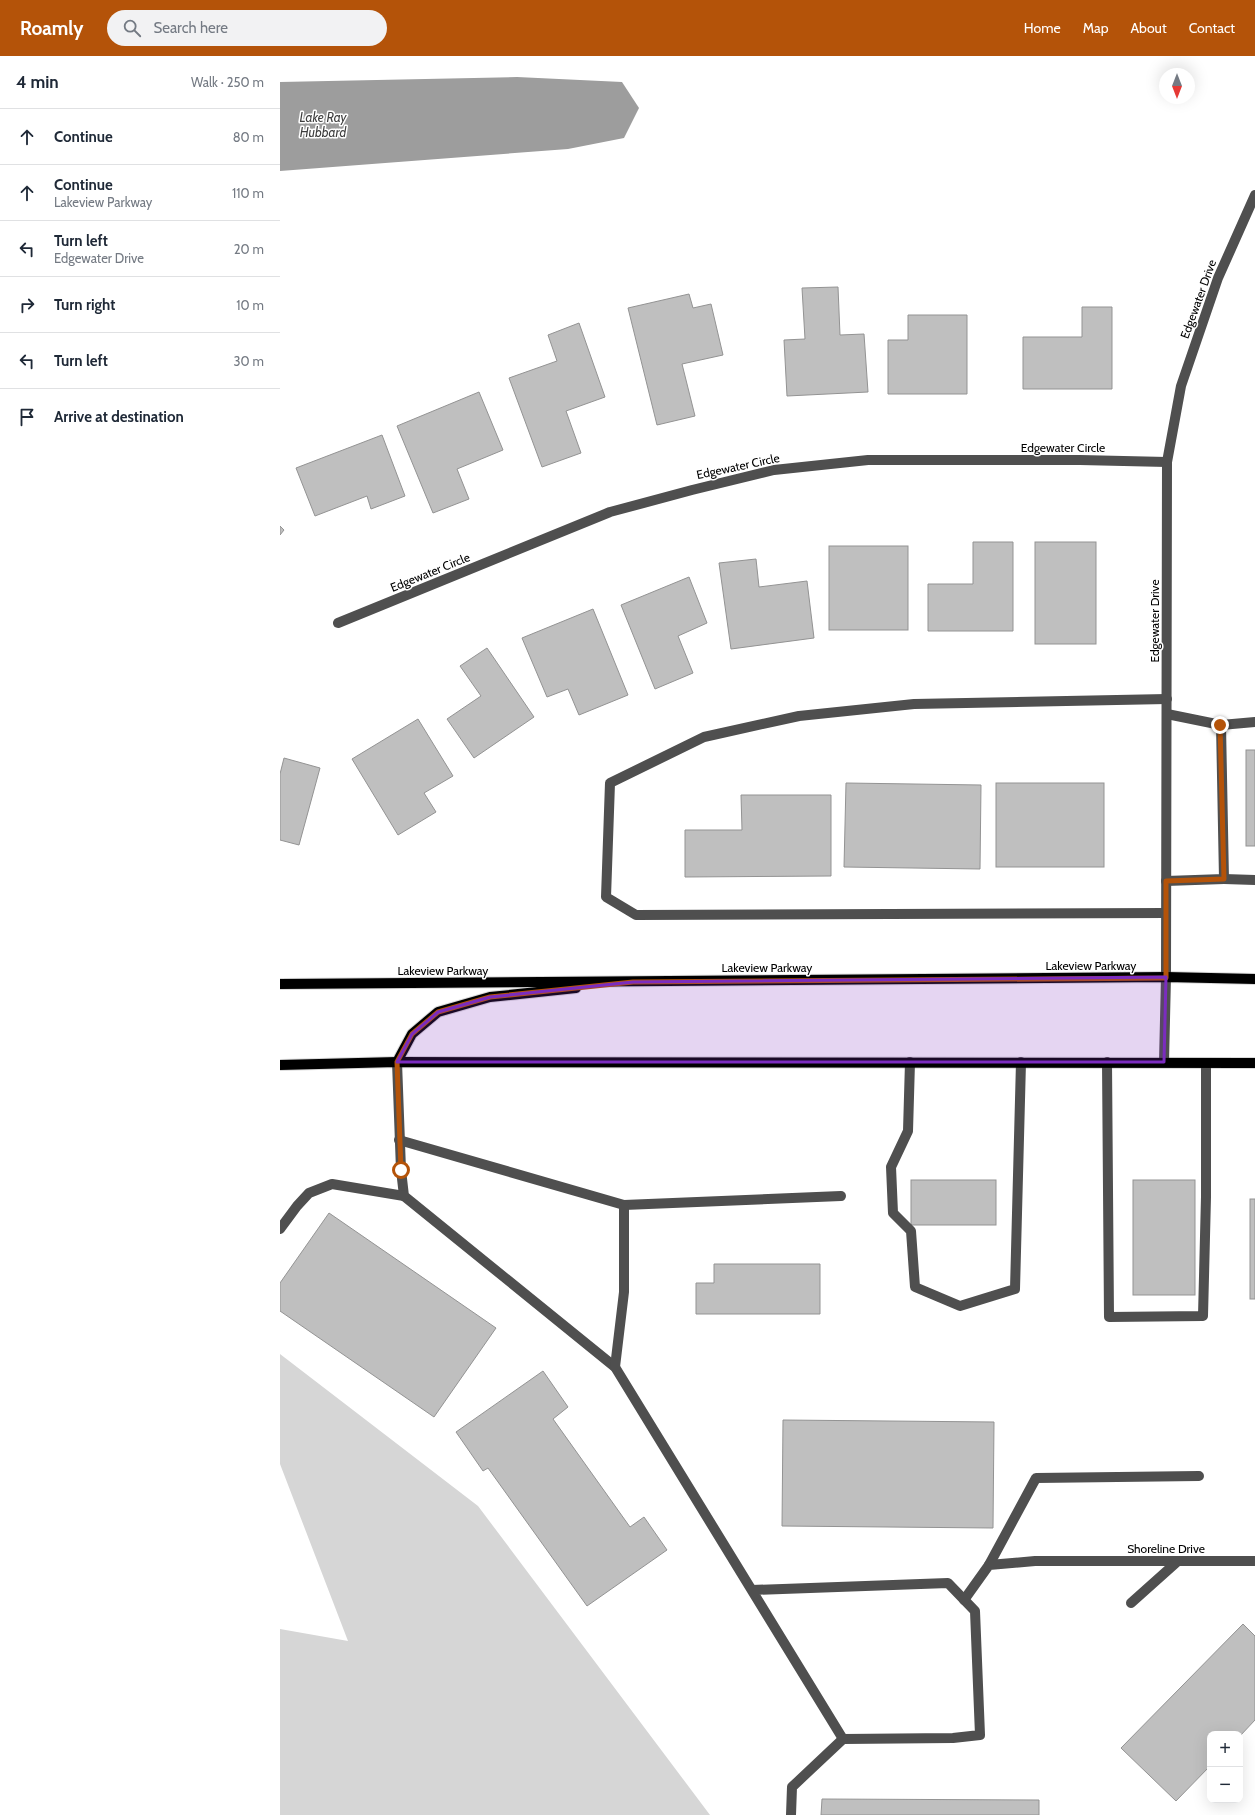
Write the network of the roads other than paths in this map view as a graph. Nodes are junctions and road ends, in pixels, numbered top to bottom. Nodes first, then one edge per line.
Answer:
1 (1255, 195) edge
2 (1167, 462) junction
3 (338, 623) dead end
4 (1167, 699) junction
5 (1167, 714) junction
6 (1255, 722) edge
7 (1220, 725) junction
8 (1224, 879) junction
9 (1255, 880) edge
10 (1166, 881) junction
11 (1166, 913) junction
12 (1166, 978) junction
13 (1255, 979) edge
14 (633, 982) junction
15 (280, 984) edge
16 (397, 1062) junction
17 (910, 1062) junction
18 (1021, 1062) junction
19 (1107, 1062) junction
20 (1164, 1062) junction
21 (1206, 1063) junction
22 (1255, 1063) edge
23 (280, 1065) edge
24 (399, 1140) junction
25 (404, 1196) junction
26 (841, 1196) dead end
27 (624, 1205) junction
28 (280, 1229) edge
29 (615, 1367) junction
30 (1199, 1476) dead end
31 (1178, 1561) junction
32 (1255, 1561) edge
33 (989, 1565) junction
34 (752, 1590) junction
35 (964, 1600) junction
36 (1131, 1603) dead end
37 (843, 1739) junction
38 (791, 1815) edge

1 - 2 street, Edgewater Drive
2 - 3 street, Edgewater Circle
2 - 4 street, Edgewater Drive
4 - 5 street, Edgewater Drive
4 - 11 street
5 - 7 street
5 - 10 street, Edgewater Drive
6 - 7 street
7 - 8 street
8 - 9 street
8 - 10 street
10 - 11 street, Edgewater Drive
11 - 12 street, Edgewater Drive
12 - 13 main road, Lakeview Parkway
12 - 14 main road, Lakeview Parkway
12 - 20 street, Edgewater Drive
14 - 15 main road, Lakeview Parkway
14 - 16 main road
16 - 17 main road
16 - 23 main road
16 - 24 street
17 - 18 main road
17 - 18 street
18 - 19 main road
19 - 20 main road
19 - 21 street
20 - 21 main road
21 - 22 main road
24 - 25 street
24 - 27 street
25 - 28 street
25 - 29 street
26 - 27 street
27 - 29 street
29 - 34 street
30 - 33 street
31 - 32 street, Shoreline Drive
31 - 33 street, Shoreline Drive
31 - 36 street
33 - 35 street
34 - 35 street
34 - 37 street
35 - 37 street
37 - 38 street

